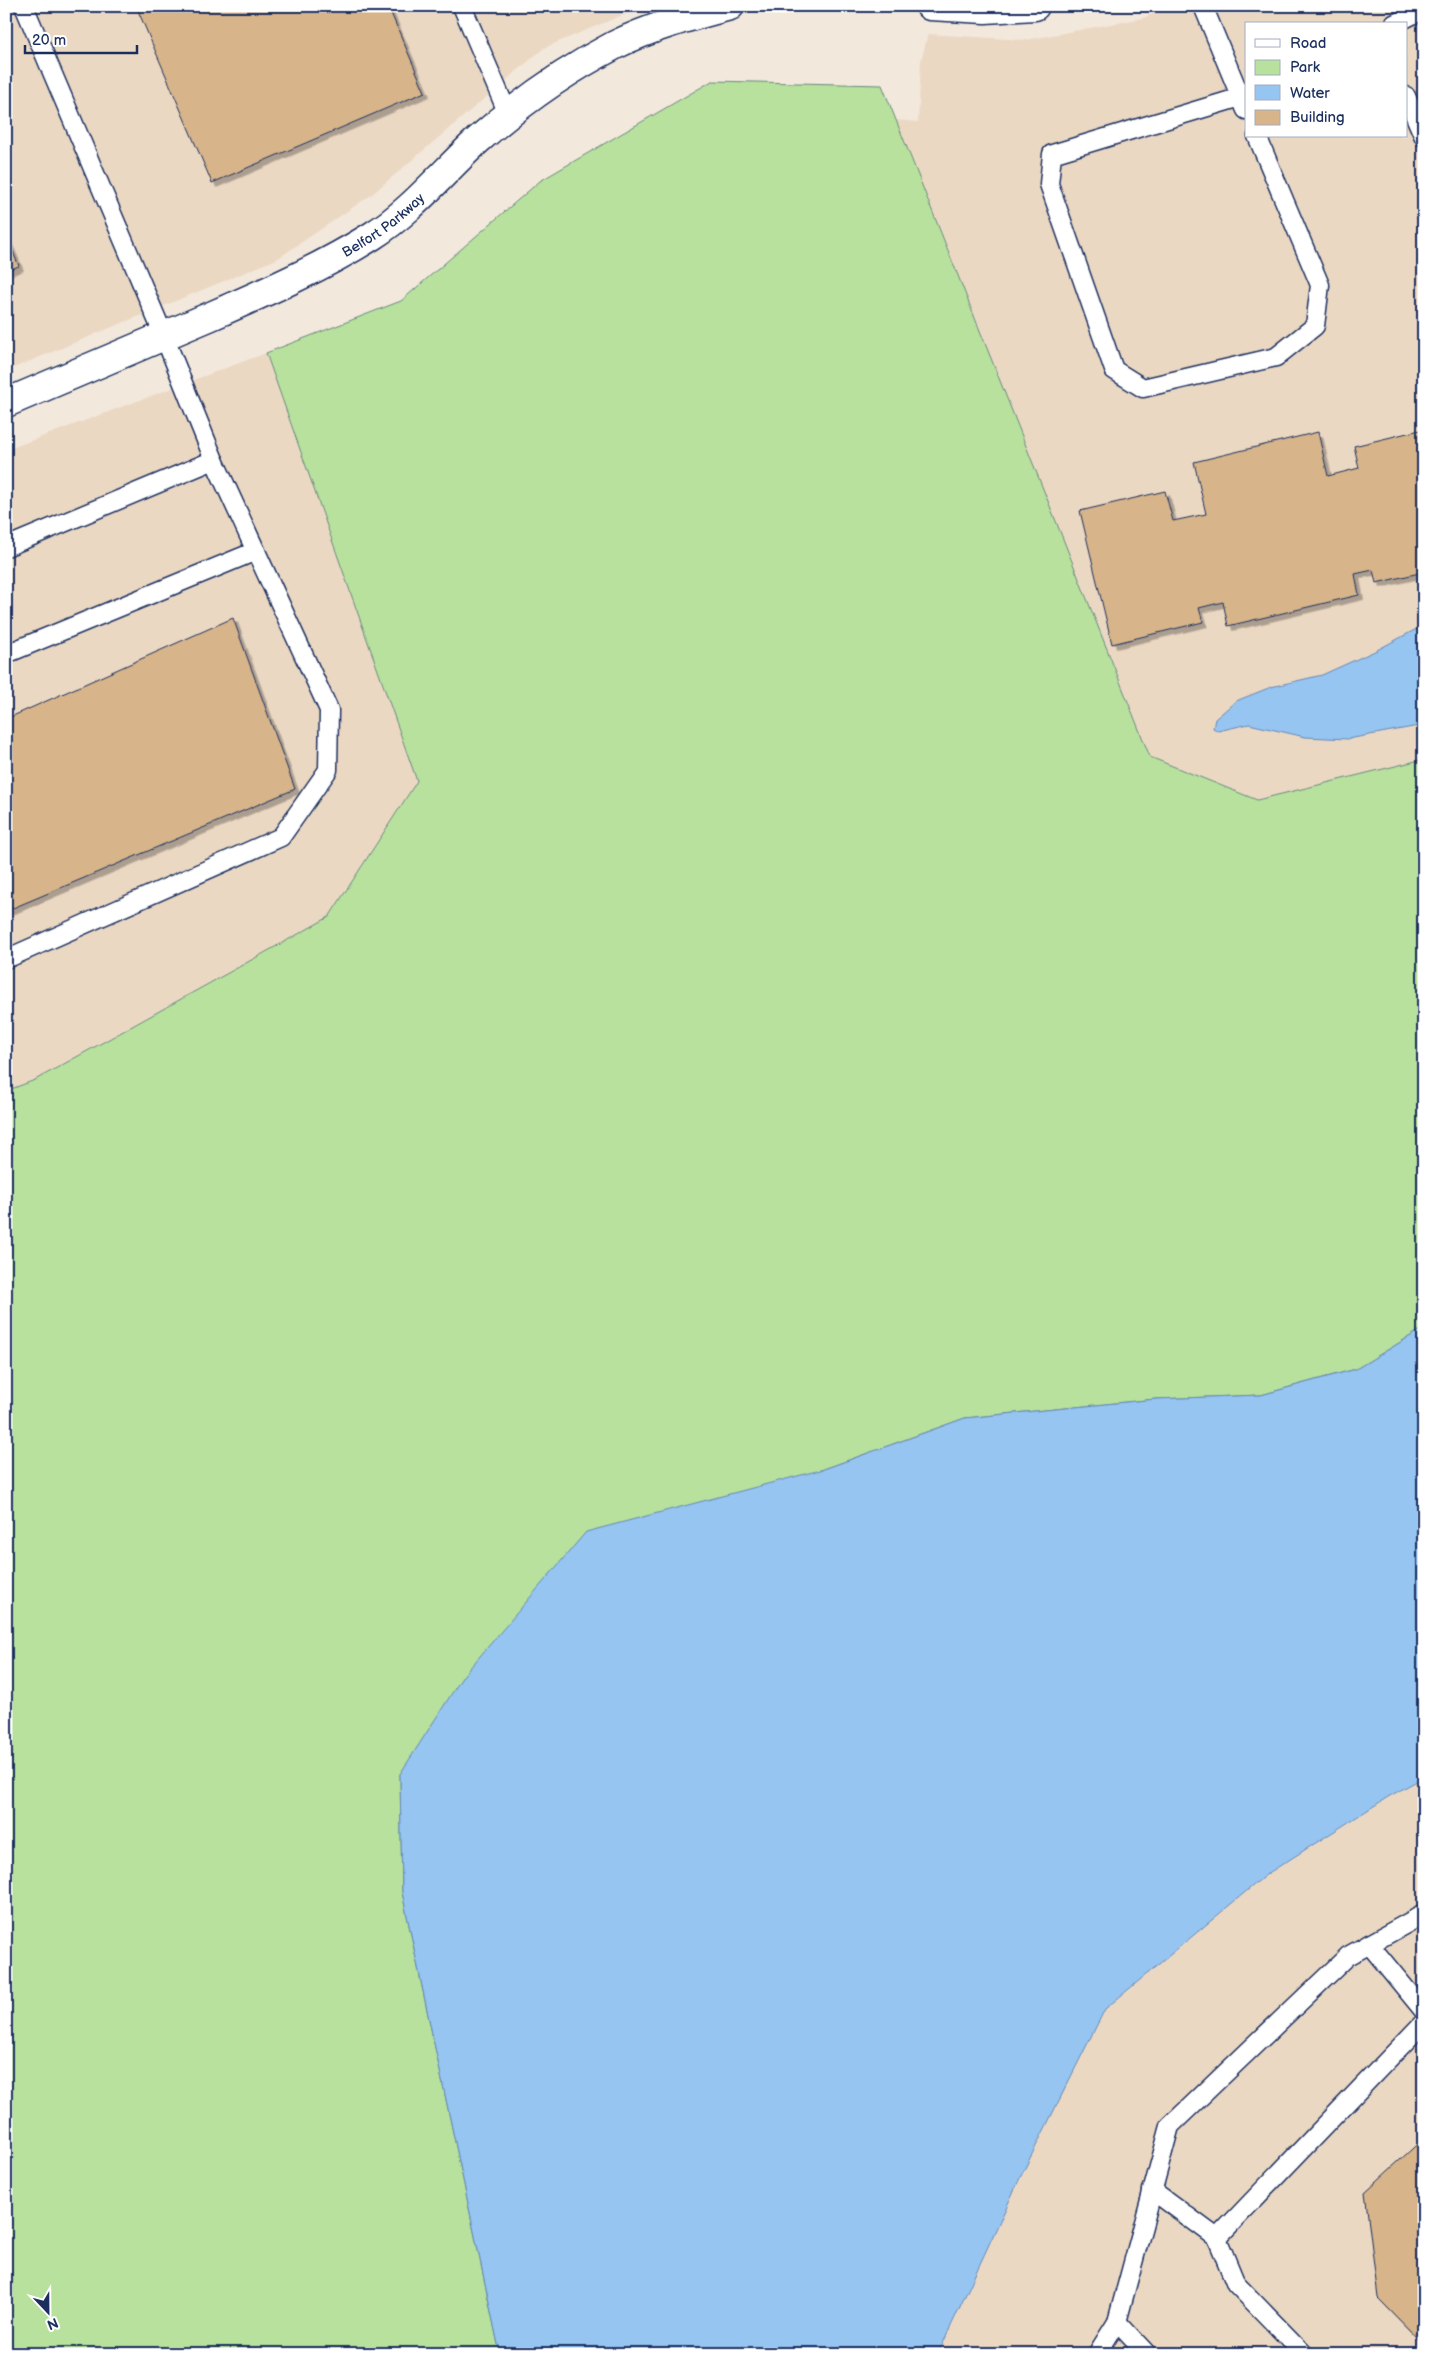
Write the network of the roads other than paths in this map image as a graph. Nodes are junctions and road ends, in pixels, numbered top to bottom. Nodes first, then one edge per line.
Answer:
1 (24, 6) edge
2 (462, 6) edge
3 (730, 6) edge
4 (930, 6) edge
5 (1034, 6) edge
6 (1203, 6) edge
7 (1424, 9) edge
8 (1398, 22) edge
9 (1408, 100) edge
10 (1243, 103) edge
11 (508, 114) junction
12 (1424, 136) edge
13 (1258, 138) edge
14 (164, 336) junction
15 (6, 403) edge
16 (214, 460) junction
17 (6, 547) edge
18 (256, 551) junction
19 (6, 654) edge
20 (6, 959) edge
21 (1424, 1914) edge
22 (1369, 1944) junction
23 (1424, 2011) edge
24 (1424, 2022) edge
25 (1152, 2190) junction
26 (1217, 2238) junction
27 (1116, 2322) junction
28 (1097, 2354) edge
29 (1147, 2354) edge
30 (1304, 2354) edge

1 - 14 lane
2 - 11 lane
3 - 11 street, Belfort Parkway
4 - 5 street
6 - 10 lane
7 - 8 lane
9 - 12 lane
10 - 13 lane
11 - 14 street, Belfort Parkway
14 - 15 street, Belfort Parkway
14 - 16 lane
16 - 17 lane
16 - 18 lane
18 - 19 lane
18 - 20 lane
21 - 22 lane
22 - 23 lane
22 - 25 lane
24 - 26 lane
25 - 26 lane
25 - 27 lane
26 - 30 lane
27 - 28 lane
27 - 29 lane

